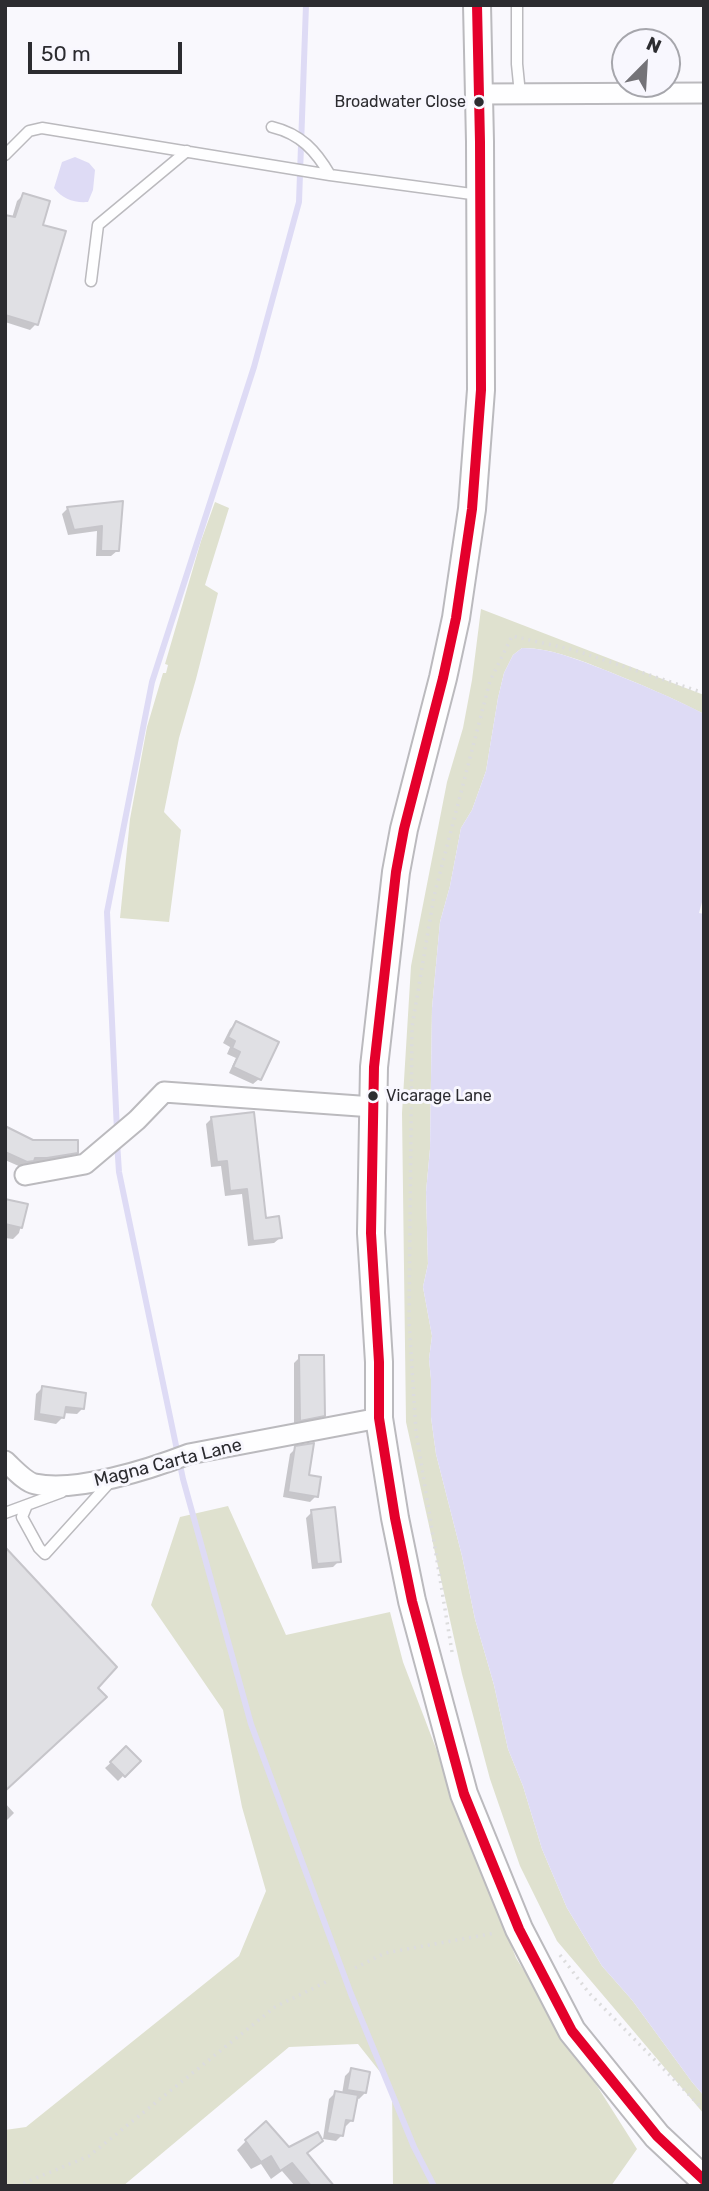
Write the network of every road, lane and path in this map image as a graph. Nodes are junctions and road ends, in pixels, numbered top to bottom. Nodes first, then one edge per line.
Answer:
1 (477, 5) edge
2 (517, 5) edge
3 (704, 93) edge
4 (479, 94) junction
5 (520, 94) junction
6 (272, 127) dead end
7 (187, 151) junction
8 (5, 155) edge
9 (330, 175) junction
10 (481, 195) junction
11 (91, 281) dead end
12 (704, 693) edge
13 (373, 1107) junction
14 (25, 1175) dead end
15 (379, 1419) junction
16 (5, 1461) edge
17 (115, 1476) junction
18 (79, 1486) junction
19 (27, 1505) junction
20 (5, 1513) edge
21 (452, 1655) dead end
22 (519, 1929) junction
23 (556, 1949) dead end
24 (355, 1968) dead end
25 (328, 1981) dead end
26 (704, 2110) edge
27 (704, 2180) edge
28 (17, 2186) edge

1 - 4 main road
2 - 5 lane
3 - 5 street
4 - 5 street
4 - 10 main road
6 - 9 lane
7 - 8 lane
7 - 9 lane
7 - 11 lane
9 - 10 lane
10 - 13 main road
12 - 21 path
13 - 14 street
13 - 15 main road
15 - 17 street, Magna Carta Lane
15 - 22 main road
16 - 18 street, Magna Carta Lane
17 - 18 street, Magna Carta Lane
17 - 19 lane
18 - 19 lane
19 - 20 lane
22 - 24 path
22 - 27 main road
23 - 26 path
25 - 28 path

